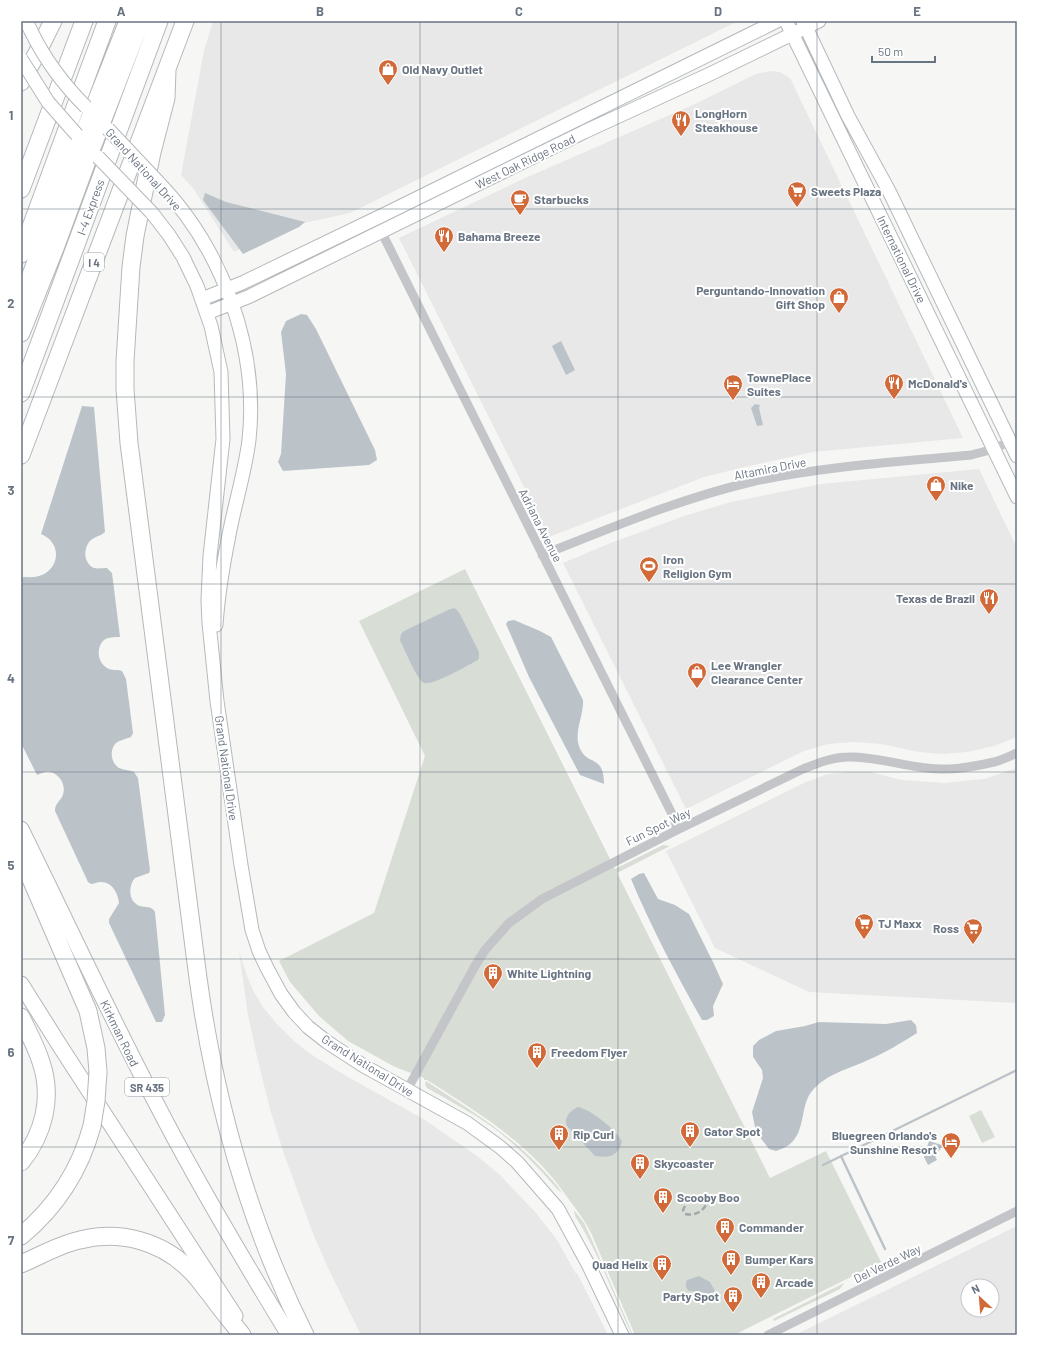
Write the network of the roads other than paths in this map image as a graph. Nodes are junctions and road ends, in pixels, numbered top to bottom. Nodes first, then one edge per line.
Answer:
1 (53, 21) edge
2 (84, 21) edge
3 (107, 21) edge
4 (128, 21) edge
5 (141, 21) edge
6 (159, 21) edge
7 (185, 21) edge
8 (776, 21) edge
9 (786, 21) edge
10 (819, 21) edge
11 (804, 24) edge
12 (28, 26) edge
13 (792, 34) junction
14 (37, 53) junction
15 (21, 60) edge
16 (21, 67) edge
17 (167, 70) junction
18 (21, 82) edge
19 (97, 118) junction
20 (87, 145) junction
21 (21, 189) edge
22 (885, 224) junction
23 (381, 231) junction
24 (21, 254) edge
25 (920, 255) junction
26 (902, 261) junction
27 (935, 287) junction
28 (226, 290) junction
29 (202, 298) junction
30 (21, 302) edge
31 (231, 304) junction
32 (207, 313) junction
33 (21, 333) edge
34 (21, 393) edge
35 (1010, 441) junction
36 (994, 449) junction
37 (21, 455) edge
38 (1017, 456) edge
39 (1017, 497) edge
40 (542, 555) junction
41 (214, 663) junction
42 (1017, 753) edge
43 (21, 829) edge
44 (677, 830) junction
45 (21, 856) edge
46 (21, 984) edge
47 (21, 1017) edge
48 (406, 1090) junction
49 (21, 1162) edge
50 (1017, 1211) edge
51 (21, 1236) edge
52 (21, 1264) edge
53 (242, 1335) edge
54 (247, 1335) edge
55 (290, 1335) edge
56 (305, 1335) edge
57 (622, 1335) edge
58 (768, 1335) edge

1 - 14 highway
2 - 21 highway
3 - 24 highway
4 - 19 highway
5 - 19 highway
6 - 34 highway, I-4 Express
7 - 17 highway, I 4
8 - 28 street, West Oak Ridge Road
9 - 13 street, International Drive
10 - 11 street, West Oak Ridge Road
11 - 13 street, West Oak Ridge Road
11 - 25 street, International Drive
12 - 19 street, Grand National Drive, bridge
13 - 22 street, International Drive
13 - 23 street, West Oak Ridge Road
14 - 16 highway
14 - 18 highway
15 - 20 street, Grand National Drive, bridge
17 - 37 highway, I 4
17 - 56 highway
19 - 20 highway
19 - 28 street, Grand National Drive, bridge
20 - 29 street, Grand National Drive, bridge
20 - 30 highway
20 - 33 highway
22 - 25 street
22 - 26 street, International Drive
23 - 31 street, West Oak Ridge Road
23 - 40 street, Adriana Avenue
25 - 27 street, International Drive
26 - 27 street
26 - 36 street, International Drive
27 - 35 street, International Drive
28 - 29 street, West Oak Ridge Road
28 - 31 street, Grand National Drive
29 - 32 street, Grand National Drive
31 - 32 street, West Oak Ridge Road
31 - 41 street, Grand National Drive
32 - 41 street, Grand National Drive
35 - 36 street, Altamira Drive
35 - 38 street, International Drive
36 - 39 street, International Drive
36 - 40 street, Altamira Drive
40 - 44 street, Adriana Avenue
41 - 48 street, Grand National Drive
42 - 44 street, Fun Spot Way
43 - 55 main road, Kirkman Road / SR 435
44 - 48 street, Fun Spot Way
45 - 51 highway, bridge
46 - 54 main road
47 - 49 highway
48 - 57 street, Grand National Drive
50 - 58 street, Del Verde Way
52 - 53 highway

